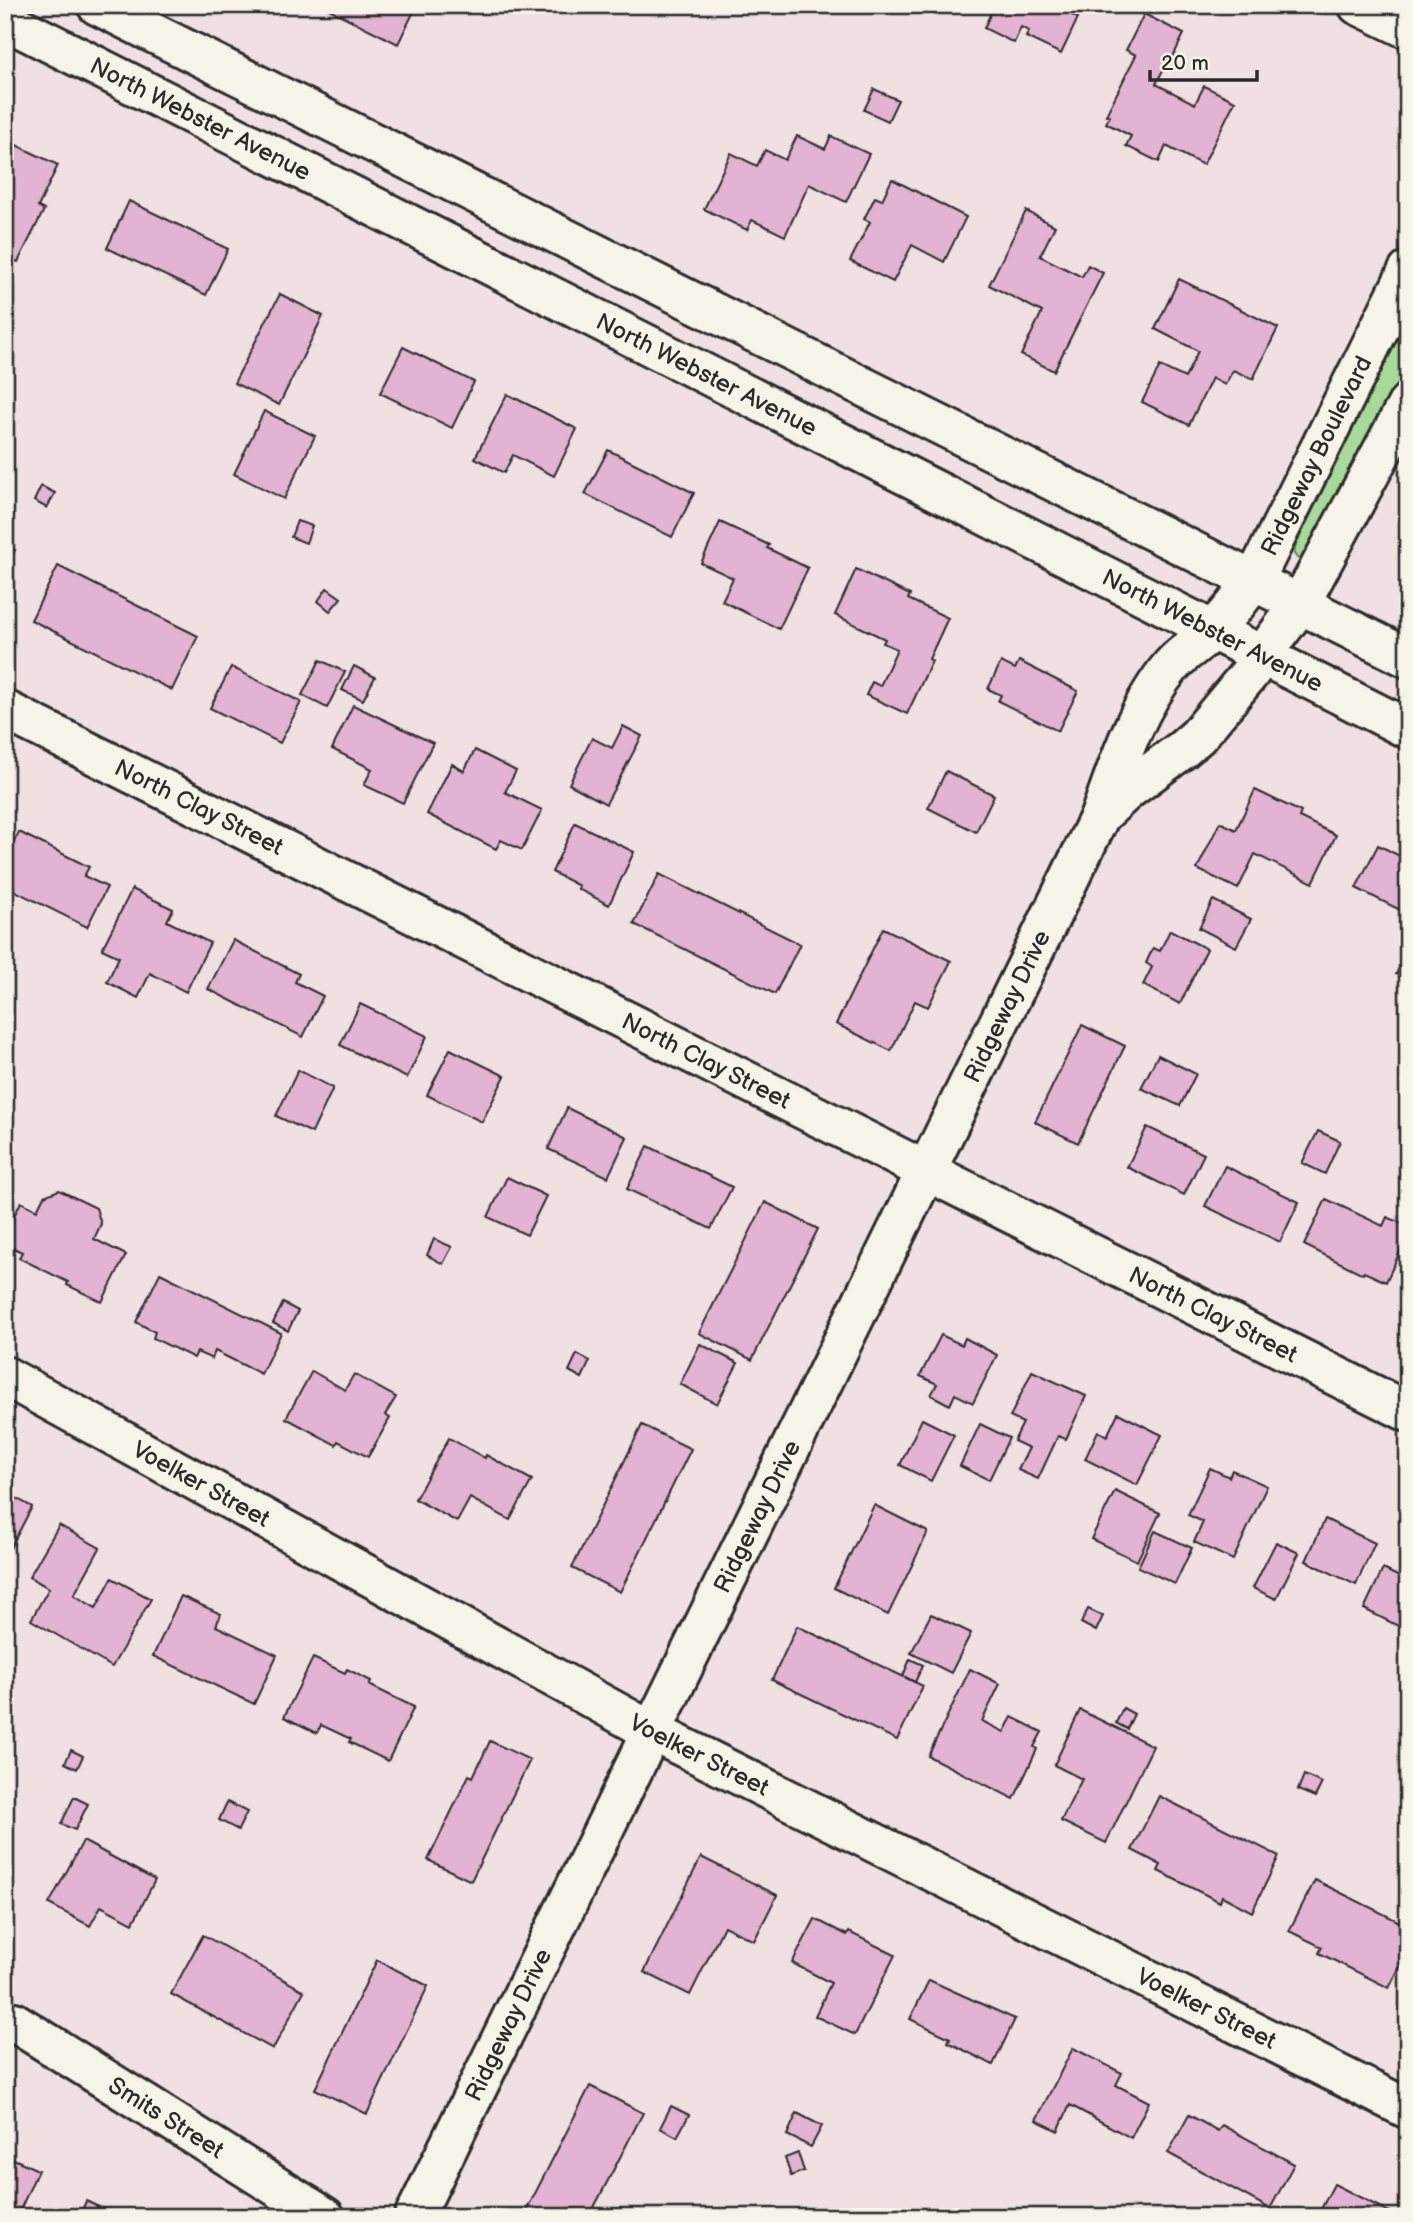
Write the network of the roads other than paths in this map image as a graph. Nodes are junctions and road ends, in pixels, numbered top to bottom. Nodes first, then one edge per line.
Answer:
1 (97, 5) edge
2 (1358, 5) edge
3 (5, 20) edge
4 (1408, 29) edge
5 (1408, 271) edge
6 (1408, 403) edge
7 (1254, 581) junction
8 (1300, 604) junction
9 (1212, 631) junction
10 (1263, 656) junction
11 (1408, 658) edge
12 (5, 710) edge
13 (1408, 729) edge
14 (1100, 816) junction
15 (926, 1170) junction
16 (5, 1376) edge
17 (1408, 1412) edge
18 (651, 1731) junction
19 (5, 2020) edge
20 (1408, 2109) edge
21 (325, 2217) edge
22 (414, 2217) edge

1 - 7 street
2 - 4 street
3 - 9 street, North Webster Avenue
5 - 7 street, Ridgeway Boulevard
6 - 8 street, Ridgeway Boulevard
7 - 8 street
7 - 9 street, Ridgeway Boulevard
8 - 10 street, Ridgeway Boulevard
8 - 11 street
9 - 10 street, North Webster Avenue
9 - 14 street, Ridgeway Drive
10 - 13 street, North Webster Avenue
10 - 14 street, Ridgeway Drive
12 - 15 street, North Clay Street
14 - 15 street, Ridgeway Drive
15 - 17 street, North Clay Street
15 - 18 street, Ridgeway Drive
16 - 18 street, Voelker Street
18 - 20 street, Voelker Street
18 - 22 street, Ridgeway Drive
19 - 21 street, Smits Street

